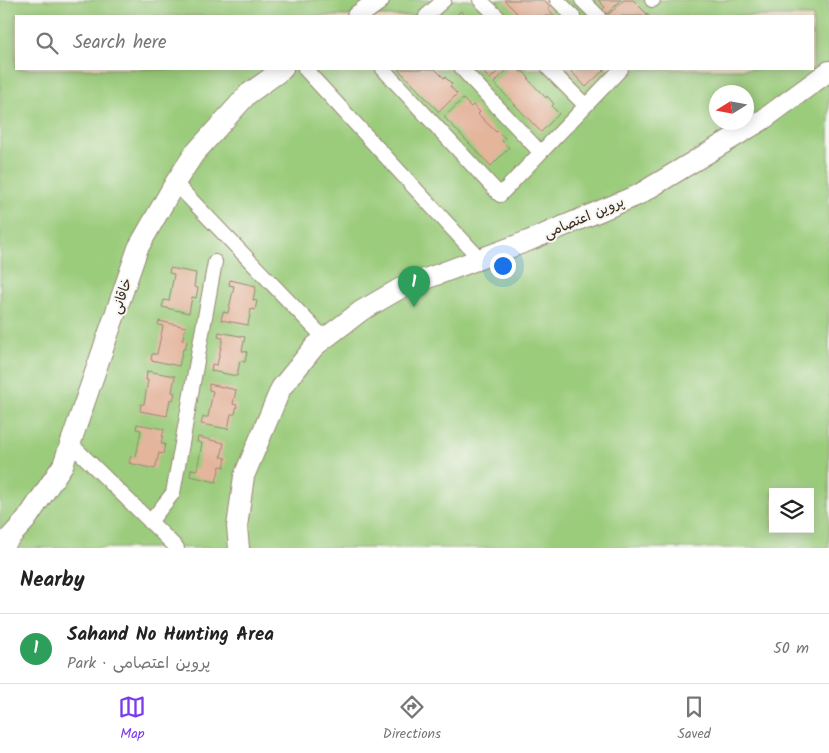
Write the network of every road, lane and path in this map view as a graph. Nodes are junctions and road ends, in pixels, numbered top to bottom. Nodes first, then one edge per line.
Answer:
1 (444, 0) edge
2 (480, 0) edge
3 (557, 0) edge
4 (582, 0) edge
5 (427, 15) edge
6 (496, 15) edge
7 (572, 15) edge
8 (597, 15) edge
9 (282, 70) edge
10 (306, 70) edge
11 (384, 70) edge
12 (463, 70) edge
13 (550, 70) edge
14 (620, 70) edge
15 (829, 71) edge
16 (585, 106) junction
17 (540, 152) junction
18 (175, 182) junction
19 (480, 259) junction
20 (215, 262) dead end
21 (325, 338) junction
22 (71, 444) junction
23 (150, 522) junction
24 (0, 548) edge
25 (177, 548) edge
26 (239, 548) edge

1 - 5 street
2 - 6 street
3 - 7 street
4 - 8 street
9 - 18 street, خاقانی
10 - 19 street
11 - 17 street
12 - 17 street
13 - 16 street
14 - 16 street
15 - 19 street, پروین اعتصامی
16 - 17 street
18 - 21 street
18 - 22 street, خاقانی
19 - 21 street, پروین اعتصامی
20 - 23 street
21 - 26 street
22 - 23 street
22 - 24 street, خاقانی
23 - 25 street

